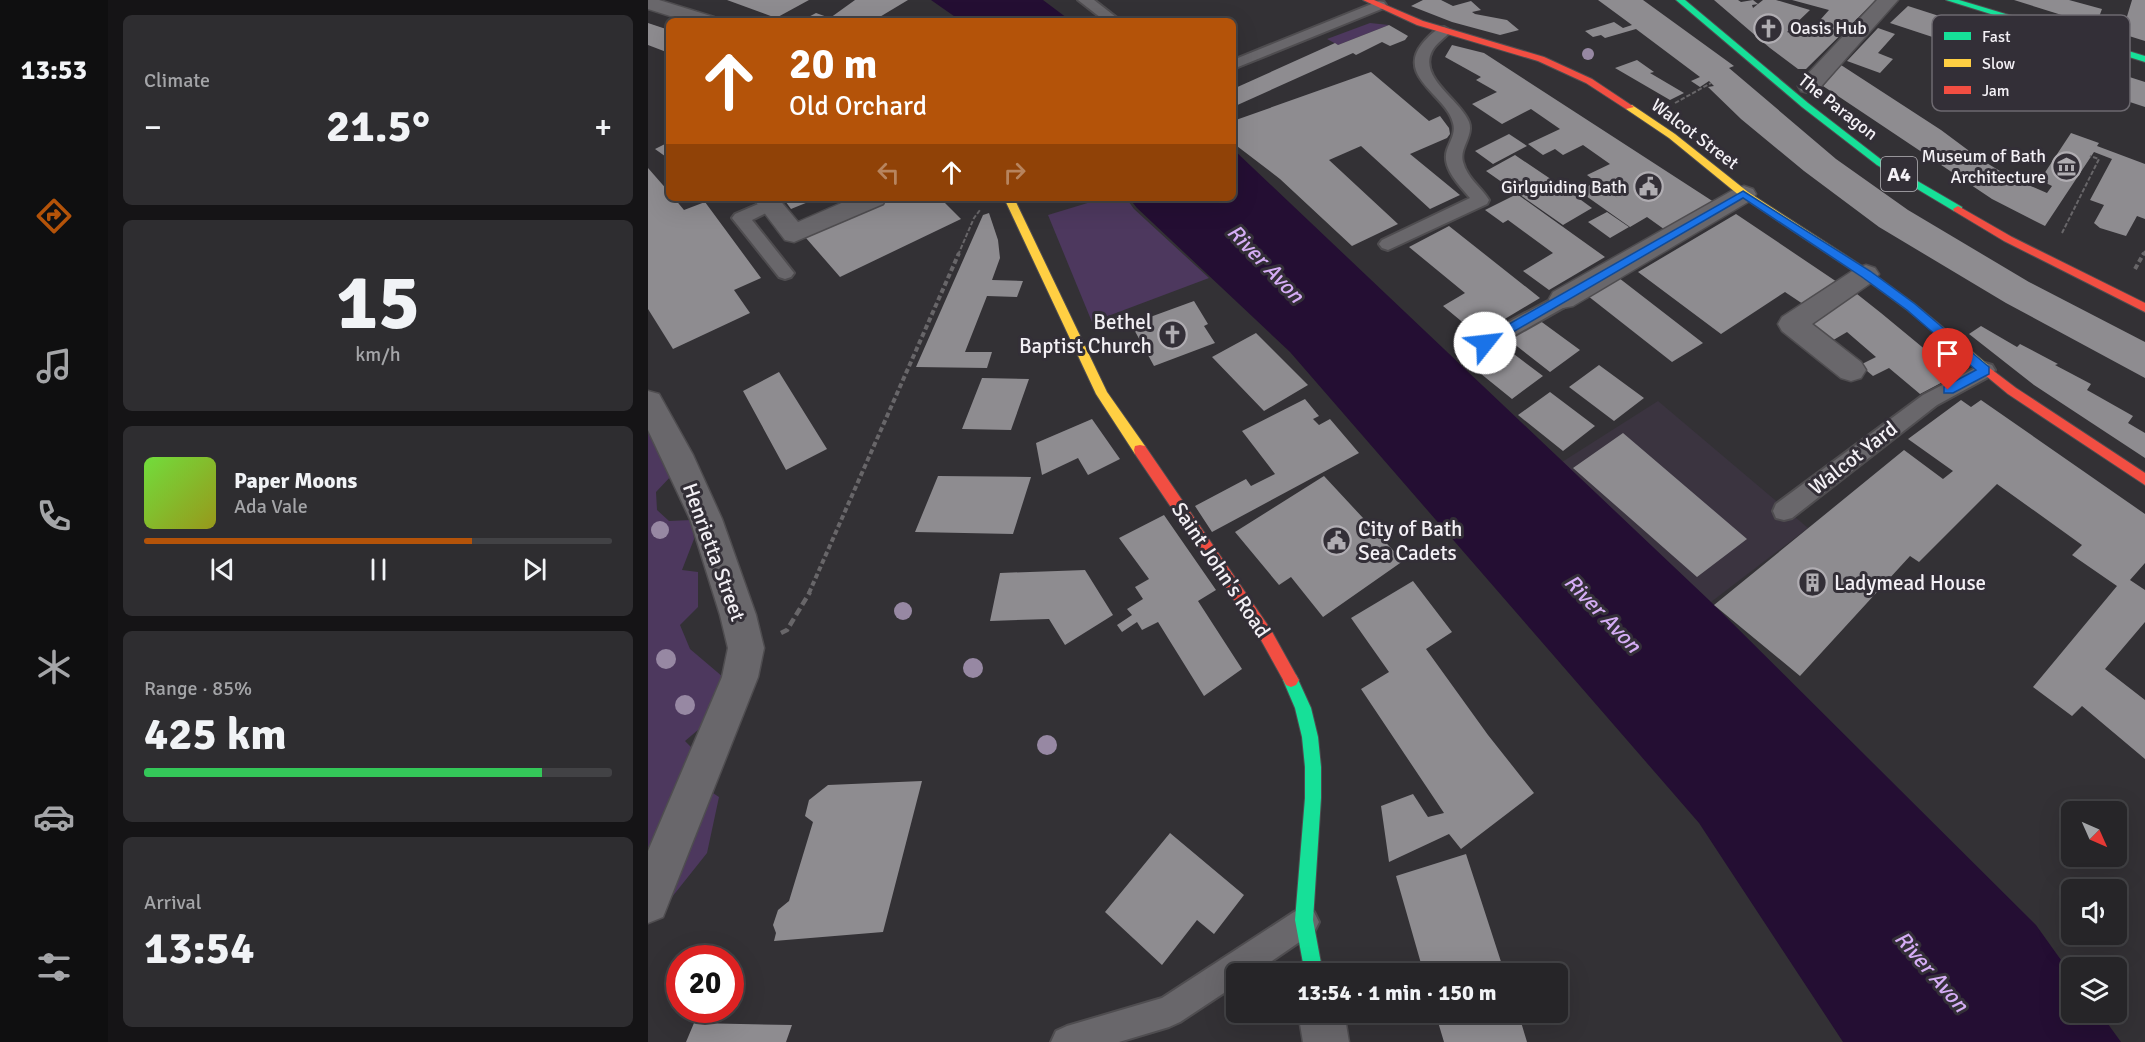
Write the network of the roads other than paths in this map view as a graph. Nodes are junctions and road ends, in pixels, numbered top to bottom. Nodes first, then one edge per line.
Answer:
1 (1085, 0) edge
2 (1680, 0) edge
3 (1888, 0) edge
4 (1950, 0) edge
5 (653, 3) edge
6 (1373, 3) edge
7 (2000, 15) edge
8 (698, 18) edge
9 (1110, 18) edge
10 (1444, 31) junction
11 (2130, 54) edge
12 (2145, 59) edge
13 (1236, 64) edge
14 (1809, 86) dead end
15 (1743, 194) junction
16 (768, 201) edge
17 (867, 201) edge
18 (1010, 201) edge
19 (1388, 244) dead end
20 (785, 273) dead end
21 (1866, 274) junction
22 (1563, 300) joint
23 (2145, 308) edge
24 (1485, 343) dead end
25 (1851, 370) dead end
26 (1985, 370) junction
27 (648, 402) edge
28 (2145, 480) edge
29 (1784, 511) dead end
30 (648, 902) edge
31 (1304, 922) junction
32 (1312, 963) edge
33 (1323, 1023) edge
34 (1067, 1042) edge
35 (1326, 1042) edge

1 - 9 lane
2 - 23 main road, The Paragon / A4
3 - 14 street
4 - 7 main road
5 - 8 street
6 - 10 main road, Walcot Street
6 - 13 lane
10 - 15 main road, Walcot Street
10 - 19 lane
11 - 12 main road
15 - 21 main road, Walcot Street
15 - 22 street
16 - 17 street
16 - 20 lane
18 - 31 main road, Saint John's Road
21 - 25 street
21 - 26 main road, Walcot Street
22 - 24 lane
26 - 28 main road, Walcot Street
26 - 29 lane, Walcot Yard
27 - 30 street, Henrietta Street
31 - 32 main road, Saint John's Road
31 - 34 lane
33 - 35 street

